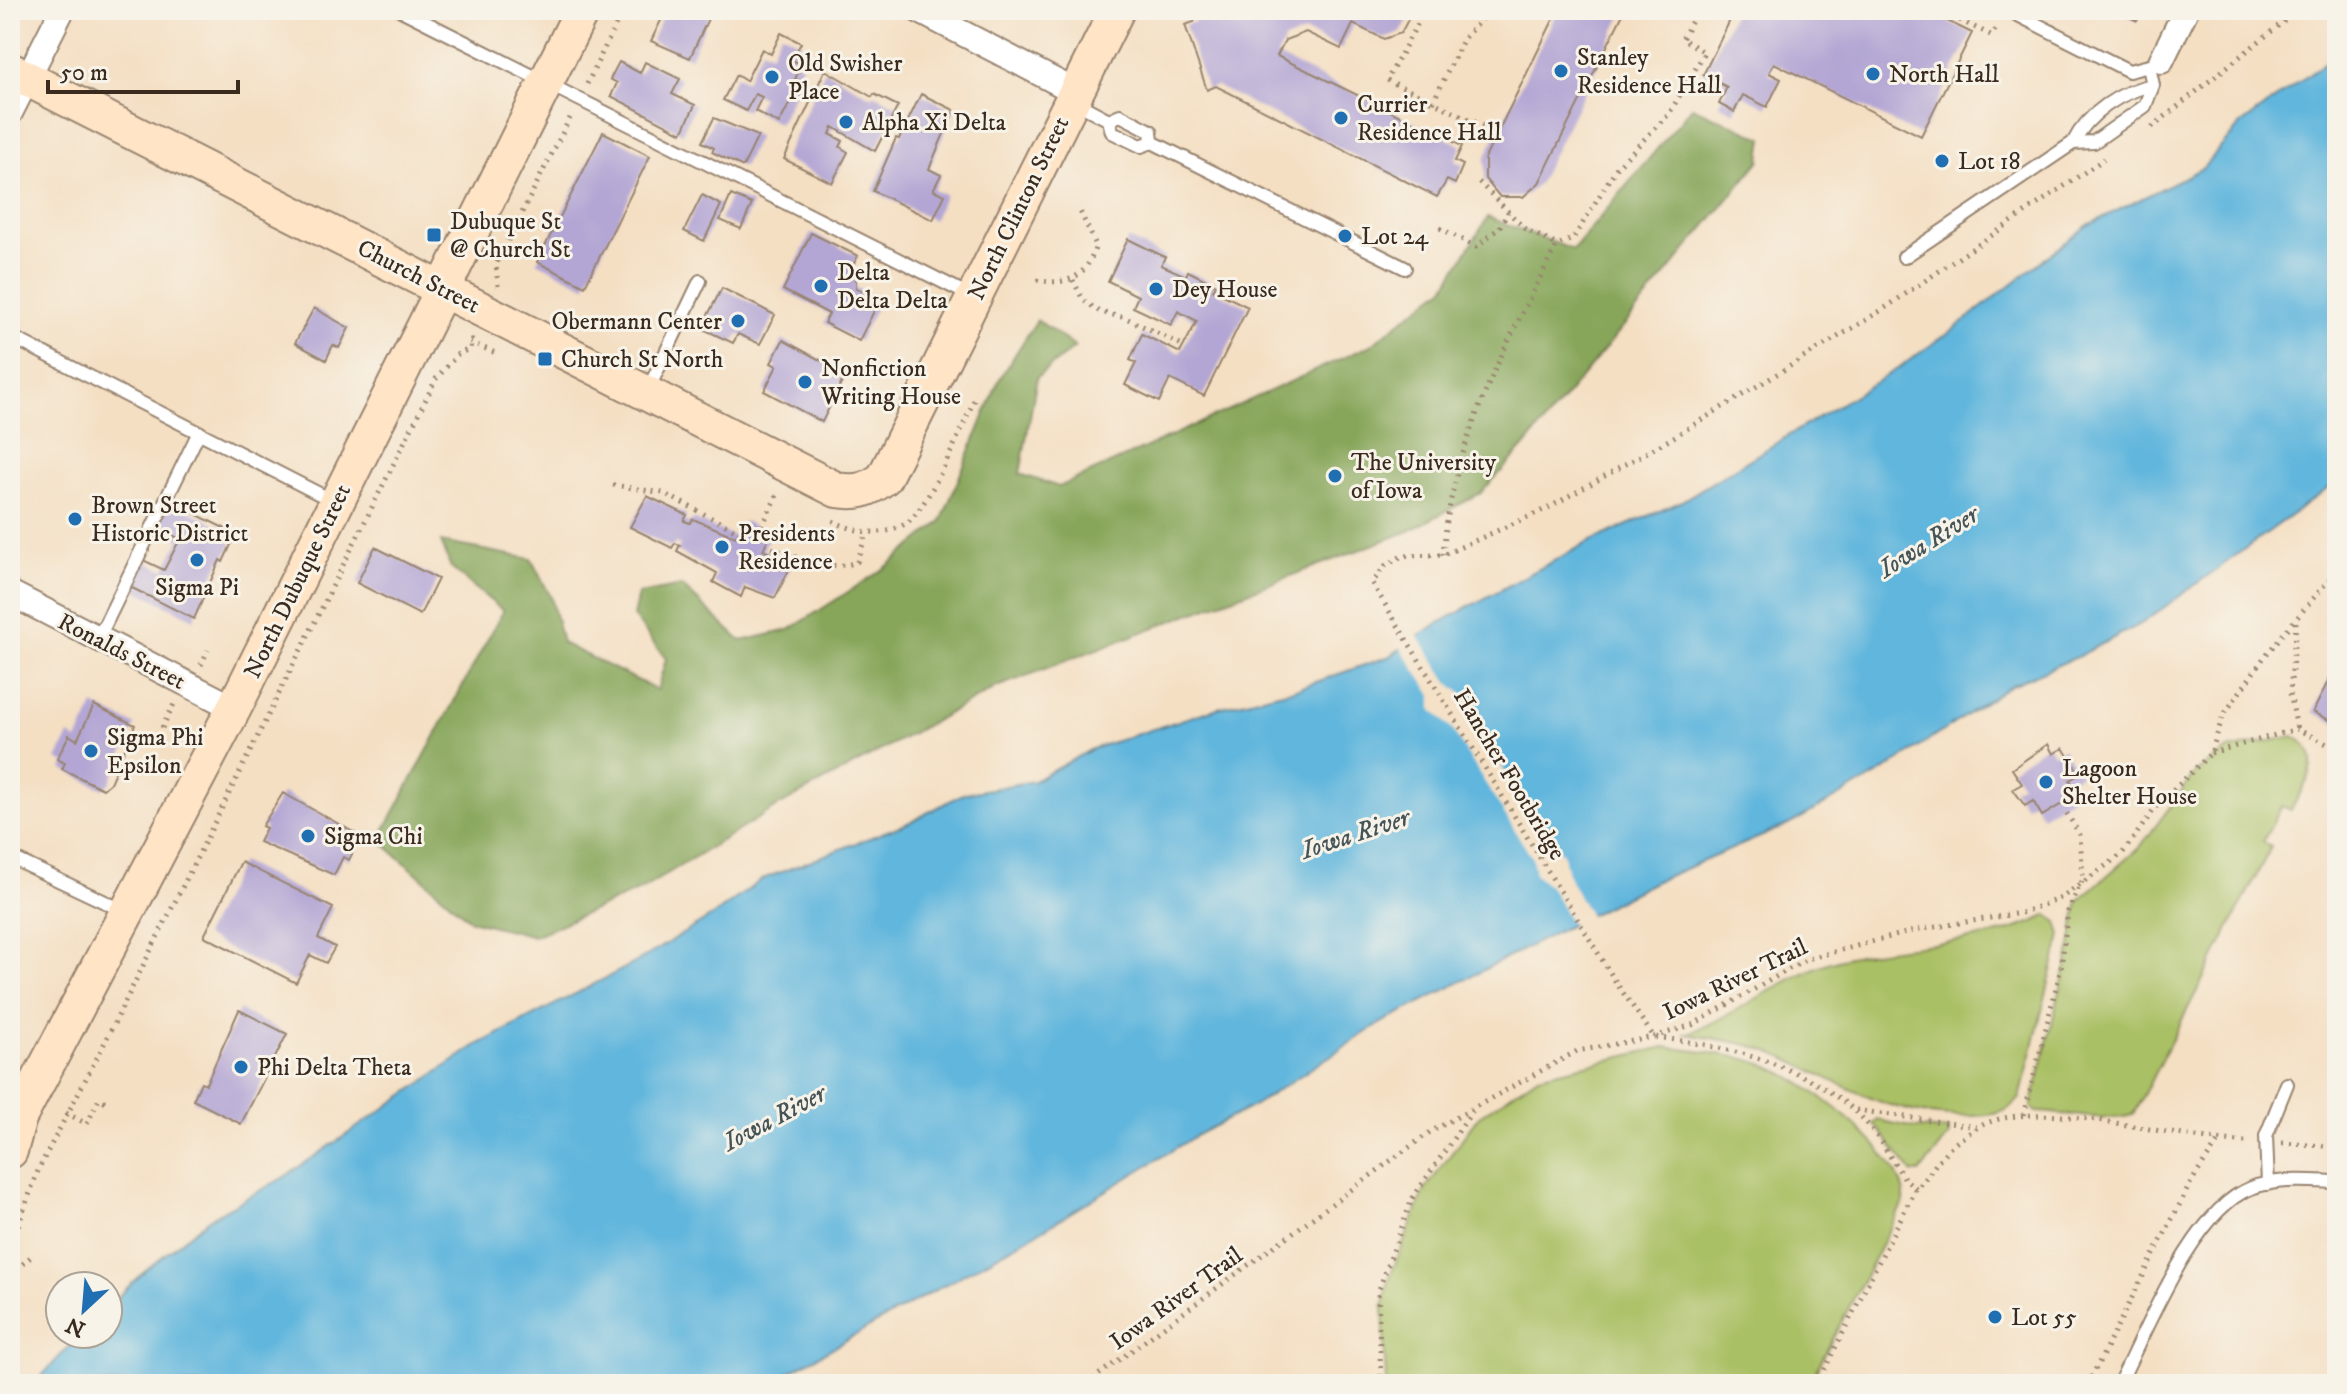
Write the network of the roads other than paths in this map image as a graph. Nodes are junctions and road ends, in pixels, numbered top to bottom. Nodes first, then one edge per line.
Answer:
1 (62, 10) edge
2 (401, 10) edge
3 (582, 10) edge
4 (918, 10) edge
5 (1117, 10) edge
6 (2008, 10) edge
7 (2186, 10) edge
8 (2155, 64) junction
9 (19, 75) edge
10 (546, 83) junction
11 (2153, 85) junction
12 (1074, 96) junction
13 (10, 113) edge
14 (1109, 120) junction
15 (1152, 142) junction
16 (2073, 143) junction
17 (1904, 257) dead end
18 (1405, 268) dead end
19 (700, 281) dead end
20 (444, 288) junction
21 (974, 297) junction
22 (10, 336) edge
23 (647, 392) junction
24 (199, 432) junction
25 (827, 485) joint
26 (336, 502) junction
27 (10, 593) edge
28 (98, 639) junction
29 (234, 708) junction
30 (10, 857) edge
31 (126, 912) junction
32 (2287, 1084) dead end
33 (15, 1115) edge
34 (10, 1151) edge
35 (2337, 1182) edge
36 (2268, 1184) junction
37 (2119, 1384) edge

1 - 9 street
2 - 10 lane
3 - 10 street, North Dubuque Street
4 - 12 street
5 - 12 street, North Clinton Street
6 - 8 lane
7 - 8 street
8 - 11 lane
9 - 13 street
9 - 20 street, Church Street
10 - 20 street, North Dubuque Street
10 - 21 lane
11 - 16 lane
11 - 16 lane
12 - 14 lane
12 - 21 street, North Clinton Street
14 - 15 lane
14 - 15 lane
15 - 18 lane
16 - 17 lane
19 - 23 lane
20 - 23 street, Church Street
20 - 26 street, North Dubuque Street
21 - 25 street, North Clinton Street
22 - 24 lane
23 - 25 street, Church Street
24 - 26 lane
24 - 28 lane
26 - 29 street, North Dubuque Street
27 - 28 street, Ronalds Street
28 - 29 street, Ronalds Street
29 - 31 street, North Dubuque Street
30 - 31 lane
31 - 33 street, North Dubuque Street
32 - 36 lane
33 - 34 street, North Dubuque Street
35 - 36 lane
36 - 37 lane

